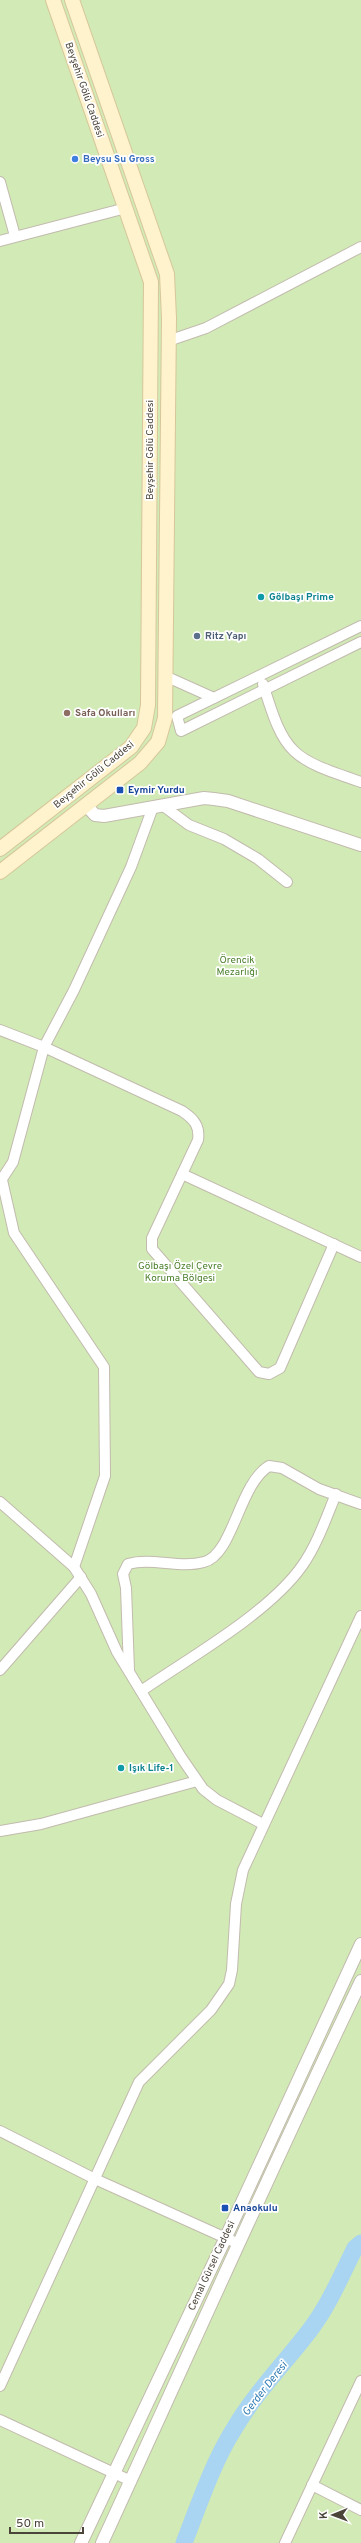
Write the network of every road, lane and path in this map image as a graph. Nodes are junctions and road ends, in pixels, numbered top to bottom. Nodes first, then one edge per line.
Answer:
1 (53, 0) edge
2 (72, 0) edge
3 (0, 182) edge
4 (126, 208) junction
5 (15, 236) junction
6 (0, 241) edge
7 (361, 247) edge
8 (152, 296) junction
9 (169, 296) junction
10 (151, 342) junction
11 (168, 342) junction
12 (361, 626) edge
13 (361, 642) edge
14 (260, 675) junction
15 (165, 676) junction
16 (265, 690) junction
17 (214, 698) junction
18 (179, 723) junction
19 (144, 728) junction
20 (162, 732) junction
21 (92, 778) junction
22 (361, 782) edge
23 (103, 792) junction
24 (58, 804) junction
25 (86, 805) junction
26 (157, 806) junction
27 (69, 818) junction
28 (361, 845) edge
29 (0, 848) edge
30 (0, 872) edge
31 (286, 882) dead end
32 (0, 1030) edge
33 (44, 1046) junction
34 (182, 1174) junction
35 (1, 1181) edge
36 (334, 1244) junction
37 (361, 1257) edge
38 (336, 1494) junction
39 (0, 1502) edge
40 (361, 1504) edge
41 (74, 1567) junction
42 (82, 1577) junction
43 (361, 1616) edge
44 (0, 1670) edge
45 (129, 1670) junction
46 (140, 1691) junction
47 (197, 1781) junction
48 (263, 1824) junction
49 (0, 1831) edge
50 (361, 1944) edge
51 (361, 1980) edge
52 (0, 2131) edge
53 (95, 2179) junction
54 (226, 2237) junction
55 (239, 2244) junction
56 (361, 2381) edge
57 (0, 2386) edge
58 (0, 2420) edge
59 (114, 2473) junction
60 (131, 2481) junction
61 (312, 2485) junction
62 (361, 2510) edge
63 (81, 2543) edge
64 (102, 2543) edge
65 (285, 2543) edge

1 - 4 main road, Beyşehir Gölü Caddesi
2 - 9 main road
3 - 5 street
4 - 5 street
4 - 8 main road, Beyşehir Gölü Caddesi
5 - 6 street
7 - 11 street
8 - 9 main road
8 - 10 main road, Beyşehir Gölü Caddesi
9 - 11 main road
10 - 11 main road
10 - 19 main road, Beyşehir Gölü Caddesi
11 - 15 main road
12 - 14 street
13 - 16 street
14 - 16 street
14 - 17 street
15 - 17 street
15 - 20 main road
16 - 18 street
16 - 22 street
17 - 18 street
18 - 20 street
19 - 20 main road
19 - 21 main road, Beyşehir Gölü Caddesi
20 - 23 main road
21 - 23 main road
21 - 24 main road, Beyşehir Gölü Caddesi
23 - 25 main road
24 - 27 main road
24 - 29 main road, Beyşehir Gölü Caddesi
25 - 26 street
25 - 27 main road
26 - 28 street
26 - 31 street
26 - 33 street
27 - 30 main road
32 - 33 street
33 - 34 street
33 - 35 street
34 - 36 street
34 - 36 street
35 - 41 street
36 - 37 street
38 - 40 street
38 - 45 street
38 - 46 street
39 - 41 street
41 - 42 street
42 - 44 street
42 - 45 street
43 - 48 street
45 - 46 street
46 - 47 street
47 - 48 street
47 - 49 street
48 - 53 street
50 - 54 street, Cemal Gürsel Caddesi
51 - 55 street, Cemal Gürsel Caddesi
52 - 53 street
53 - 54 street
53 - 57 street
54 - 55 street
54 - 59 street, Cemal Gürsel Caddesi
55 - 60 street, Cemal Gürsel Caddesi
56 - 61 street
58 - 59 street
59 - 60 street
59 - 63 street, Cemal Gürsel Caddesi
60 - 64 street, Cemal Gürsel Caddesi
61 - 62 street
61 - 65 street

